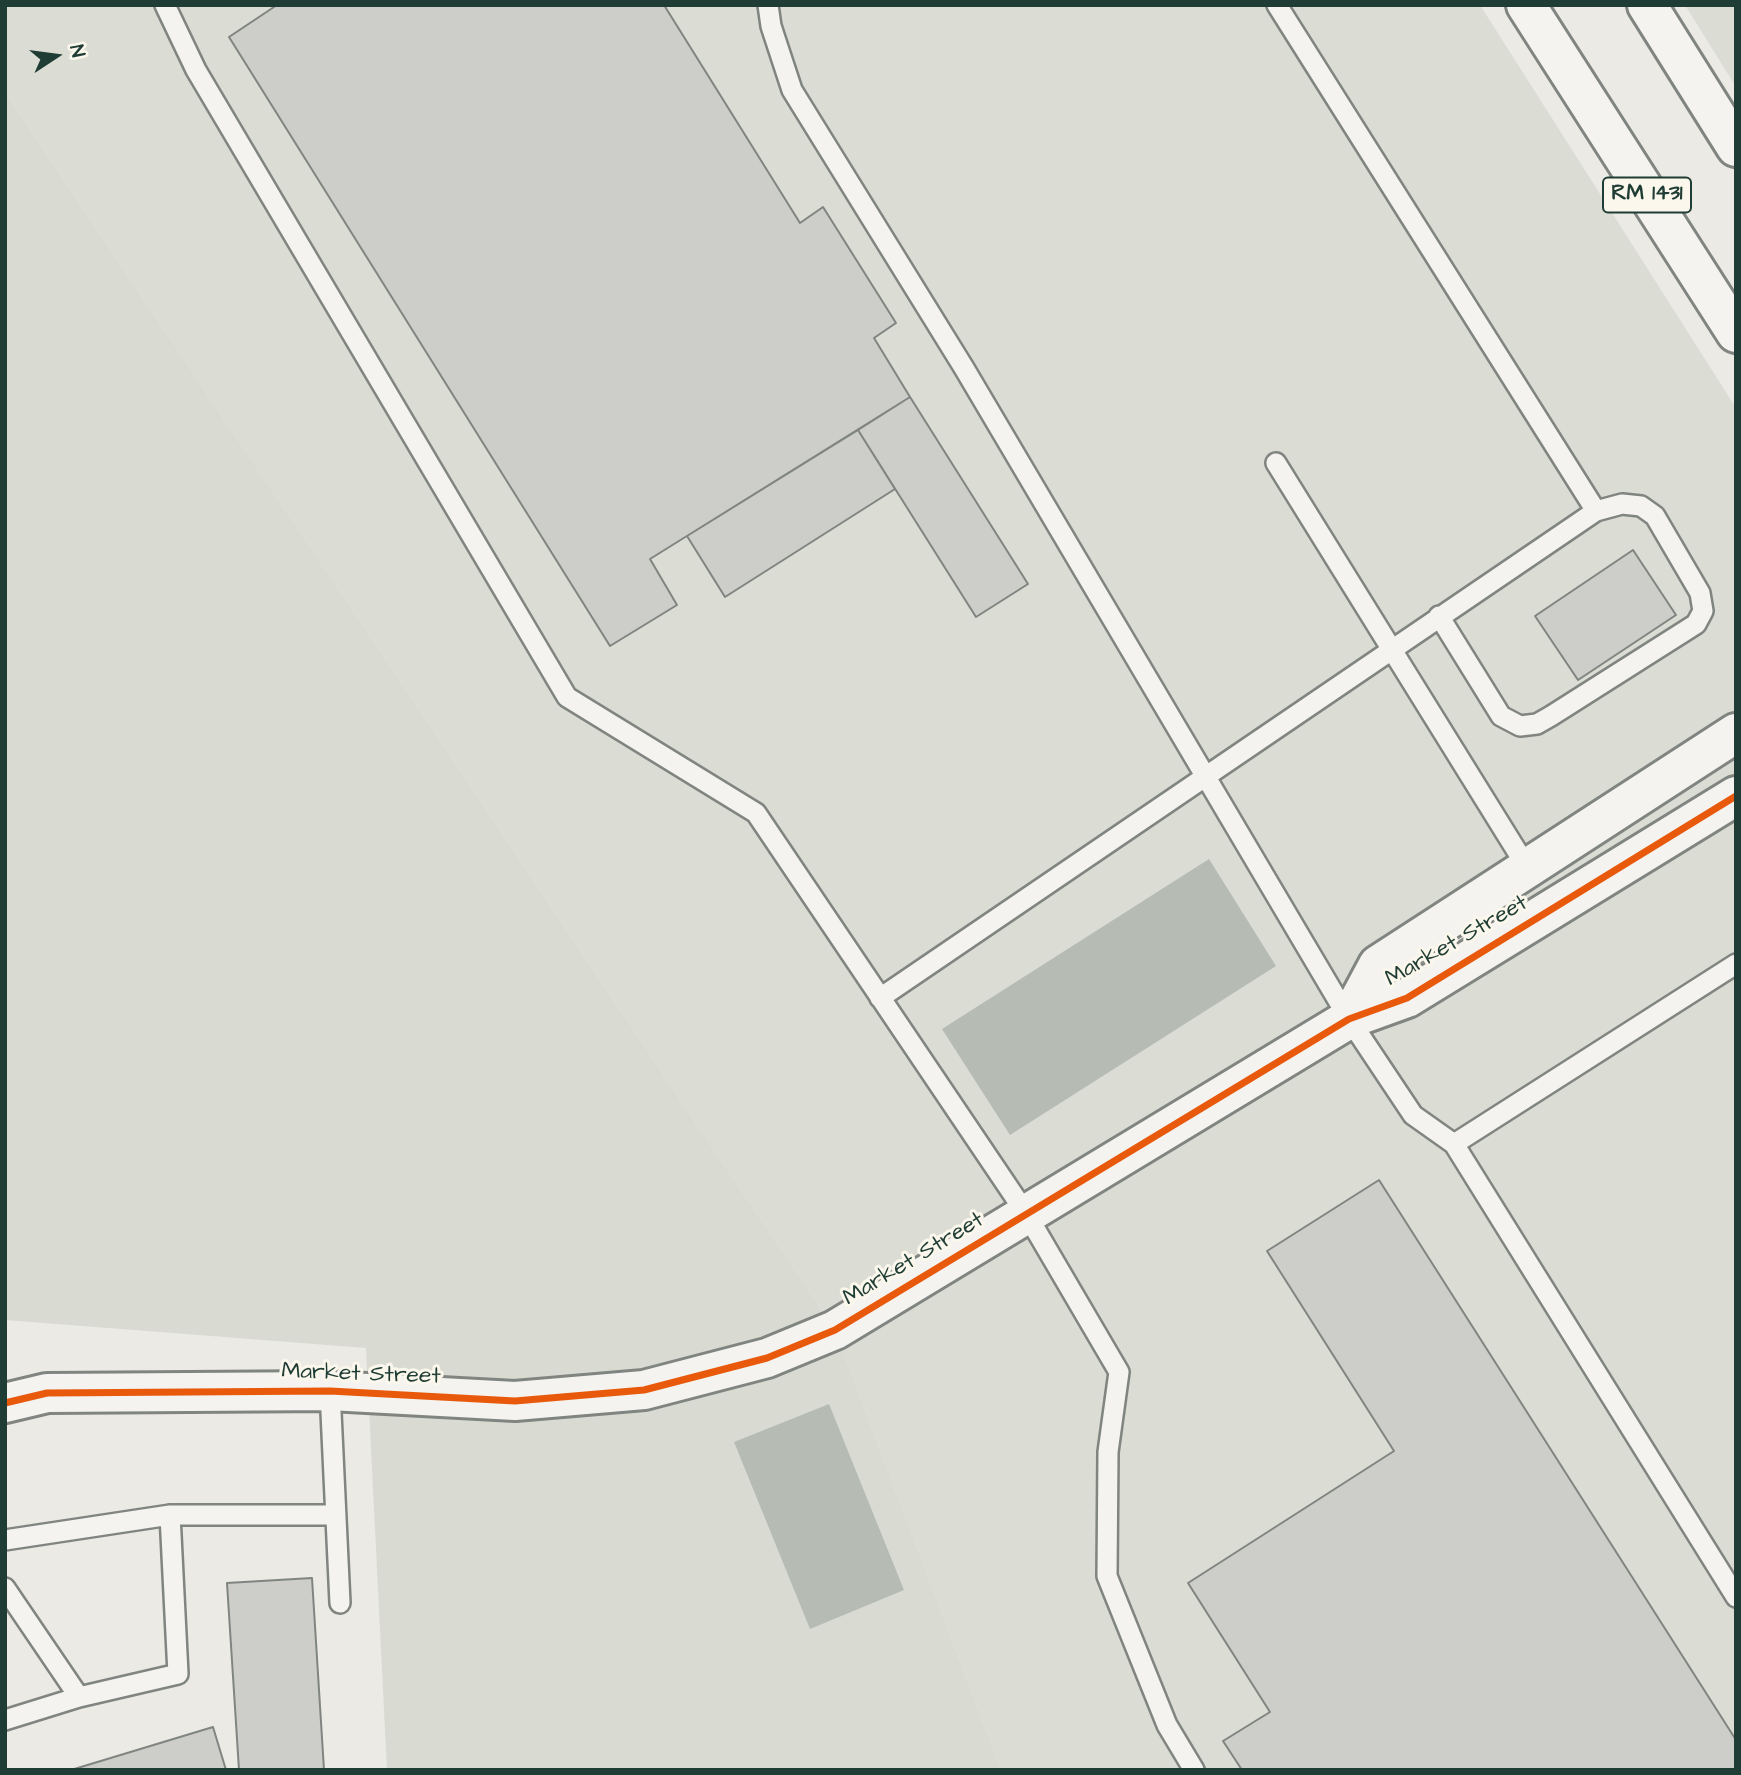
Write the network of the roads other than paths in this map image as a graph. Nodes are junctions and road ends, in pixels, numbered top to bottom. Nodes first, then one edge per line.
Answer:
1 (165, 5) edge
2 (768, 5) edge
3 (1278, 5) edge
4 (1526, 5) edge
5 (1658, 9) edge
6 (1736, 147) edge
7 (1736, 333) edge
8 (1276, 463) dead end
9 (1596, 511) junction
10 (1439, 616) junction
11 (1392, 649) junction
12 (1736, 733) edge
13 (1205, 777) junction
14 (1736, 796) edge
15 (1528, 869) junction
16 (1736, 964) edge
17 (880, 998) junction
18 (1349, 1018) junction
19 (1454, 1144) junction
20 (1027, 1215) junction
21 (330, 1391) junction
22 (5, 1403) edge
23 (170, 1515) junction
24 (335, 1515) junction
25 (5, 1540) edge
26 (5, 1588) edge
27 (1736, 1597) edge
28 (340, 1603) dead end
29 (79, 1697) junction
30 (5, 1720) edge
31 (1194, 1770) edge

1 - 17 lane
2 - 13 lane
3 - 9 lane
4 - 7 street, RM 1431
5 - 6 street
8 - 11 lane
9 - 10 lane
9 - 10 lane
10 - 11 lane
11 - 13 lane
11 - 15 lane
12 - 15 street, Market Street
13 - 17 lane
13 - 18 lane
14 - 18 street, Market Street
15 - 18 street, Market Street
16 - 19 lane
17 - 20 lane
18 - 19 lane
18 - 20 street, Market Street
19 - 27 lane
20 - 21 street, Market Street
20 - 31 lane
21 - 22 street, Market Street
21 - 24 lane
23 - 24 lane
23 - 25 lane
23 - 29 lane
24 - 28 lane
26 - 29 lane
29 - 30 lane

